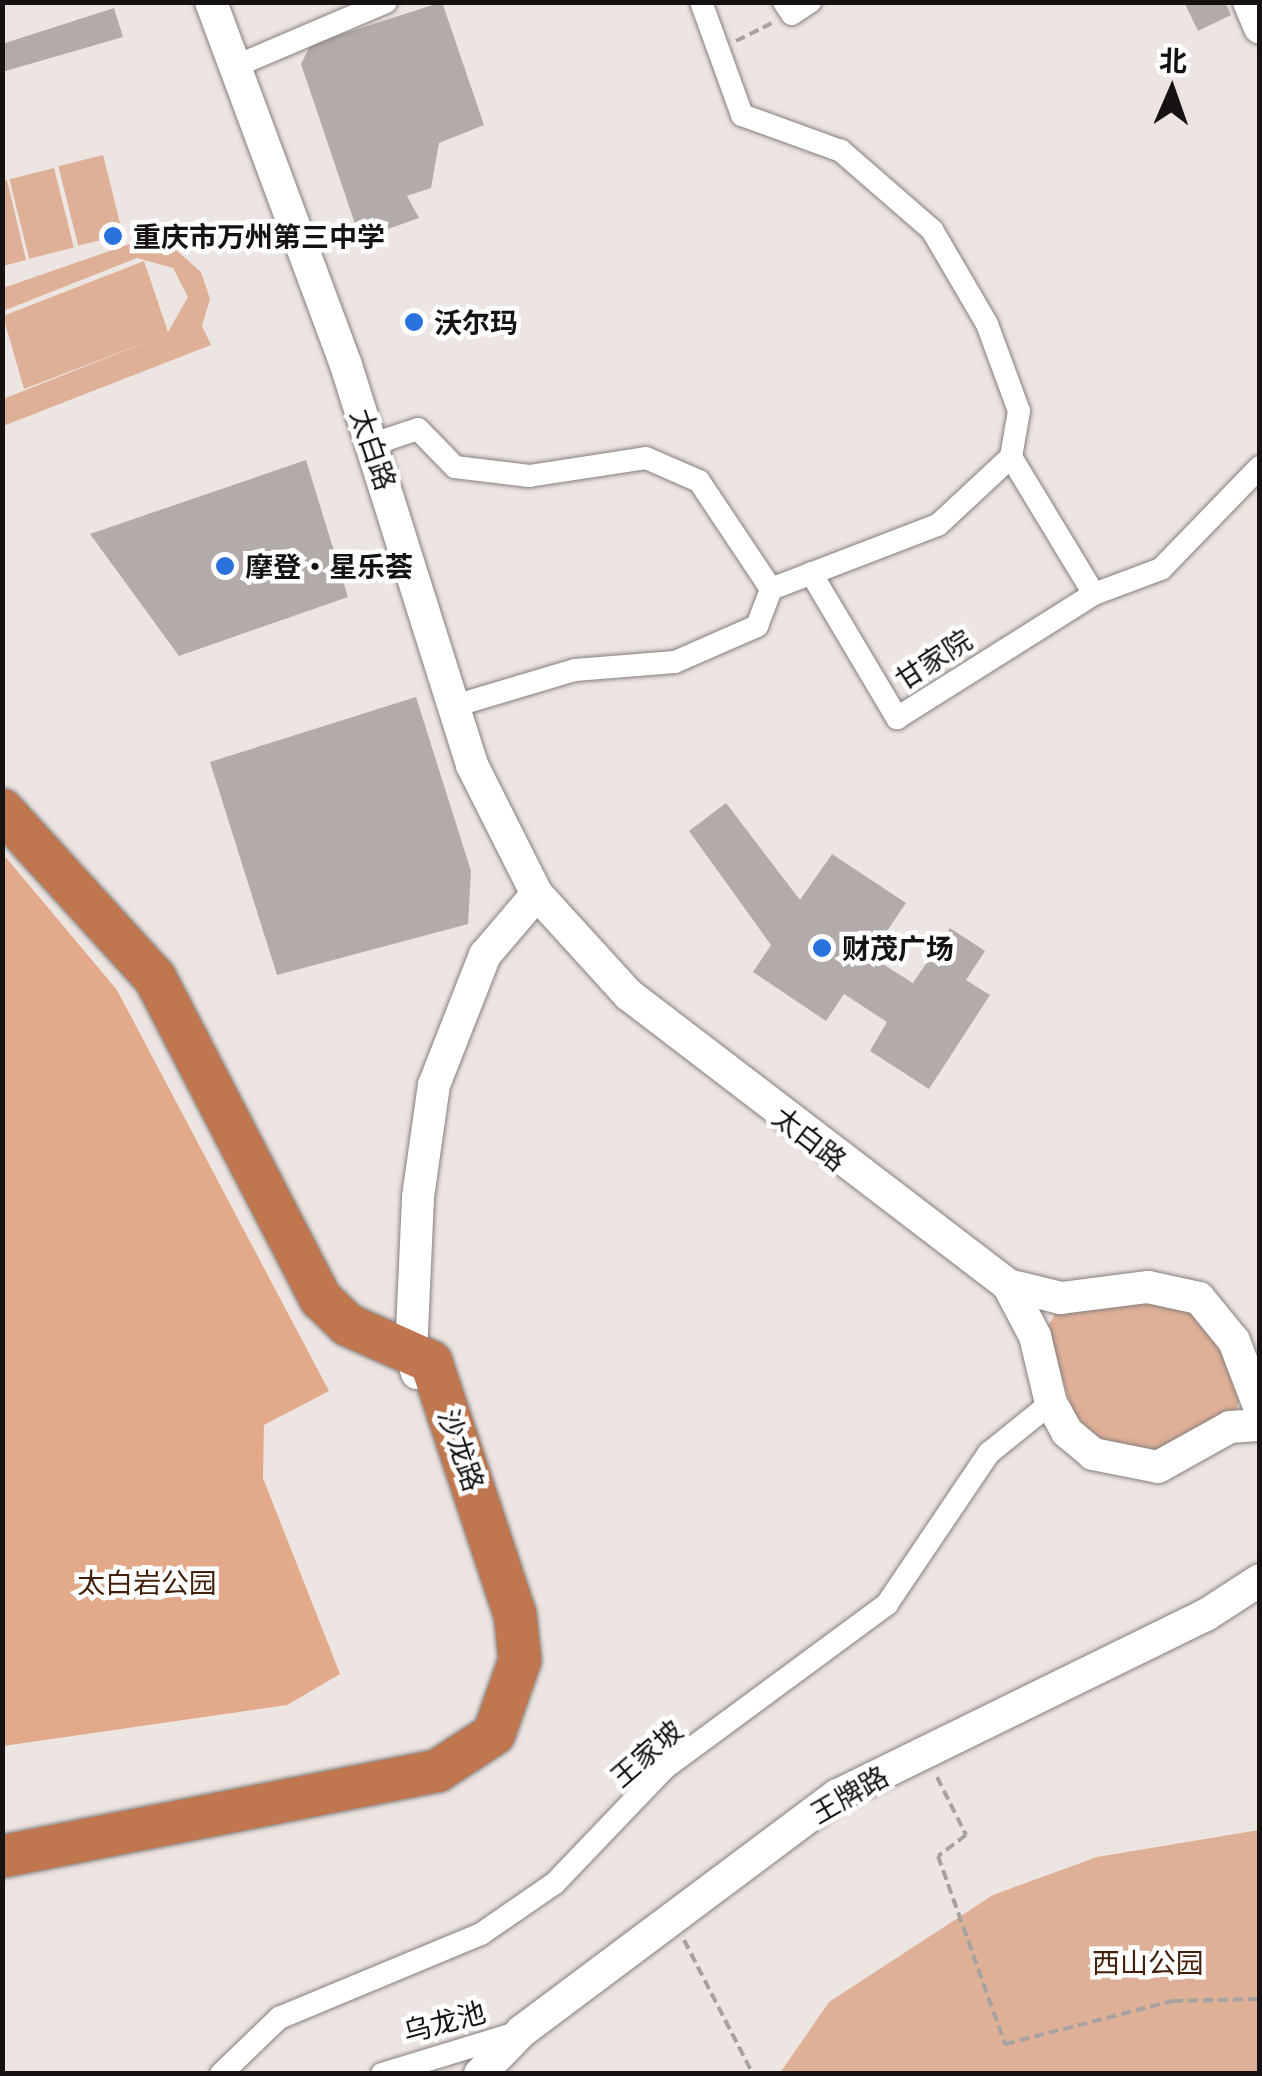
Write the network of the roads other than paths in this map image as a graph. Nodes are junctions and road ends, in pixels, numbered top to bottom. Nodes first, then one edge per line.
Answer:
1 (211, 2) edge
2 (386, 2) edge
3 (700, 2) edge
4 (1249, 2) edge
5 (1260, 28) edge
6 (236, 66) junction
7 (372, 444) junction
8 (1010, 457) junction
9 (1260, 467) edge
10 (811, 574) junction
11 (771, 589) junction
12 (1094, 594) junction
13 (454, 706) junction
14 (2, 810) edge
15 (2, 834) edge
16 (537, 894) junction
17 (1008, 1285) junction
18 (414, 1300) junction
19 (334, 1314) junction
20 (421, 1366) junction
21 (1050, 1402) junction
22 (1260, 1409) edge
23 (1260, 1424) edge
24 (1260, 1580) edge
25 (2, 1840) edge
26 (2, 1856) edge
27 (522, 2031) junction
28 (222, 2074) edge
29 (382, 2074) edge
30 (480, 2074) edge

1 - 6 main road, 太白路
2 - 6 street
3 - 8 street
4 - 5 main road
6 - 7 main road, 太白路
7 - 11 street
7 - 13 main road, 太白路
8 - 10 street
8 - 12 street
9 - 12 street, 甘家院
10 - 11 street
10 - 12 street, 甘家院
11 - 13 street
13 - 16 main road, 太白路
14 - 19 highway
15 - 20 highway, 沙龙路
16 - 17 main road, 太白路
16 - 18 main road
17 - 21 main road, 太白路
17 - 22 main road, 太白路
18 - 19 main road
18 - 20 main road
19 - 20 highway
20 - 25 highway, 沙龙路
20 - 26 highway, 沙龙路
21 - 23 main road, 太白路
21 - 28 street, 王家坡
24 - 27 main road, 王牌路
27 - 29 street, 乌龙池
27 - 30 main road, 王牌路

